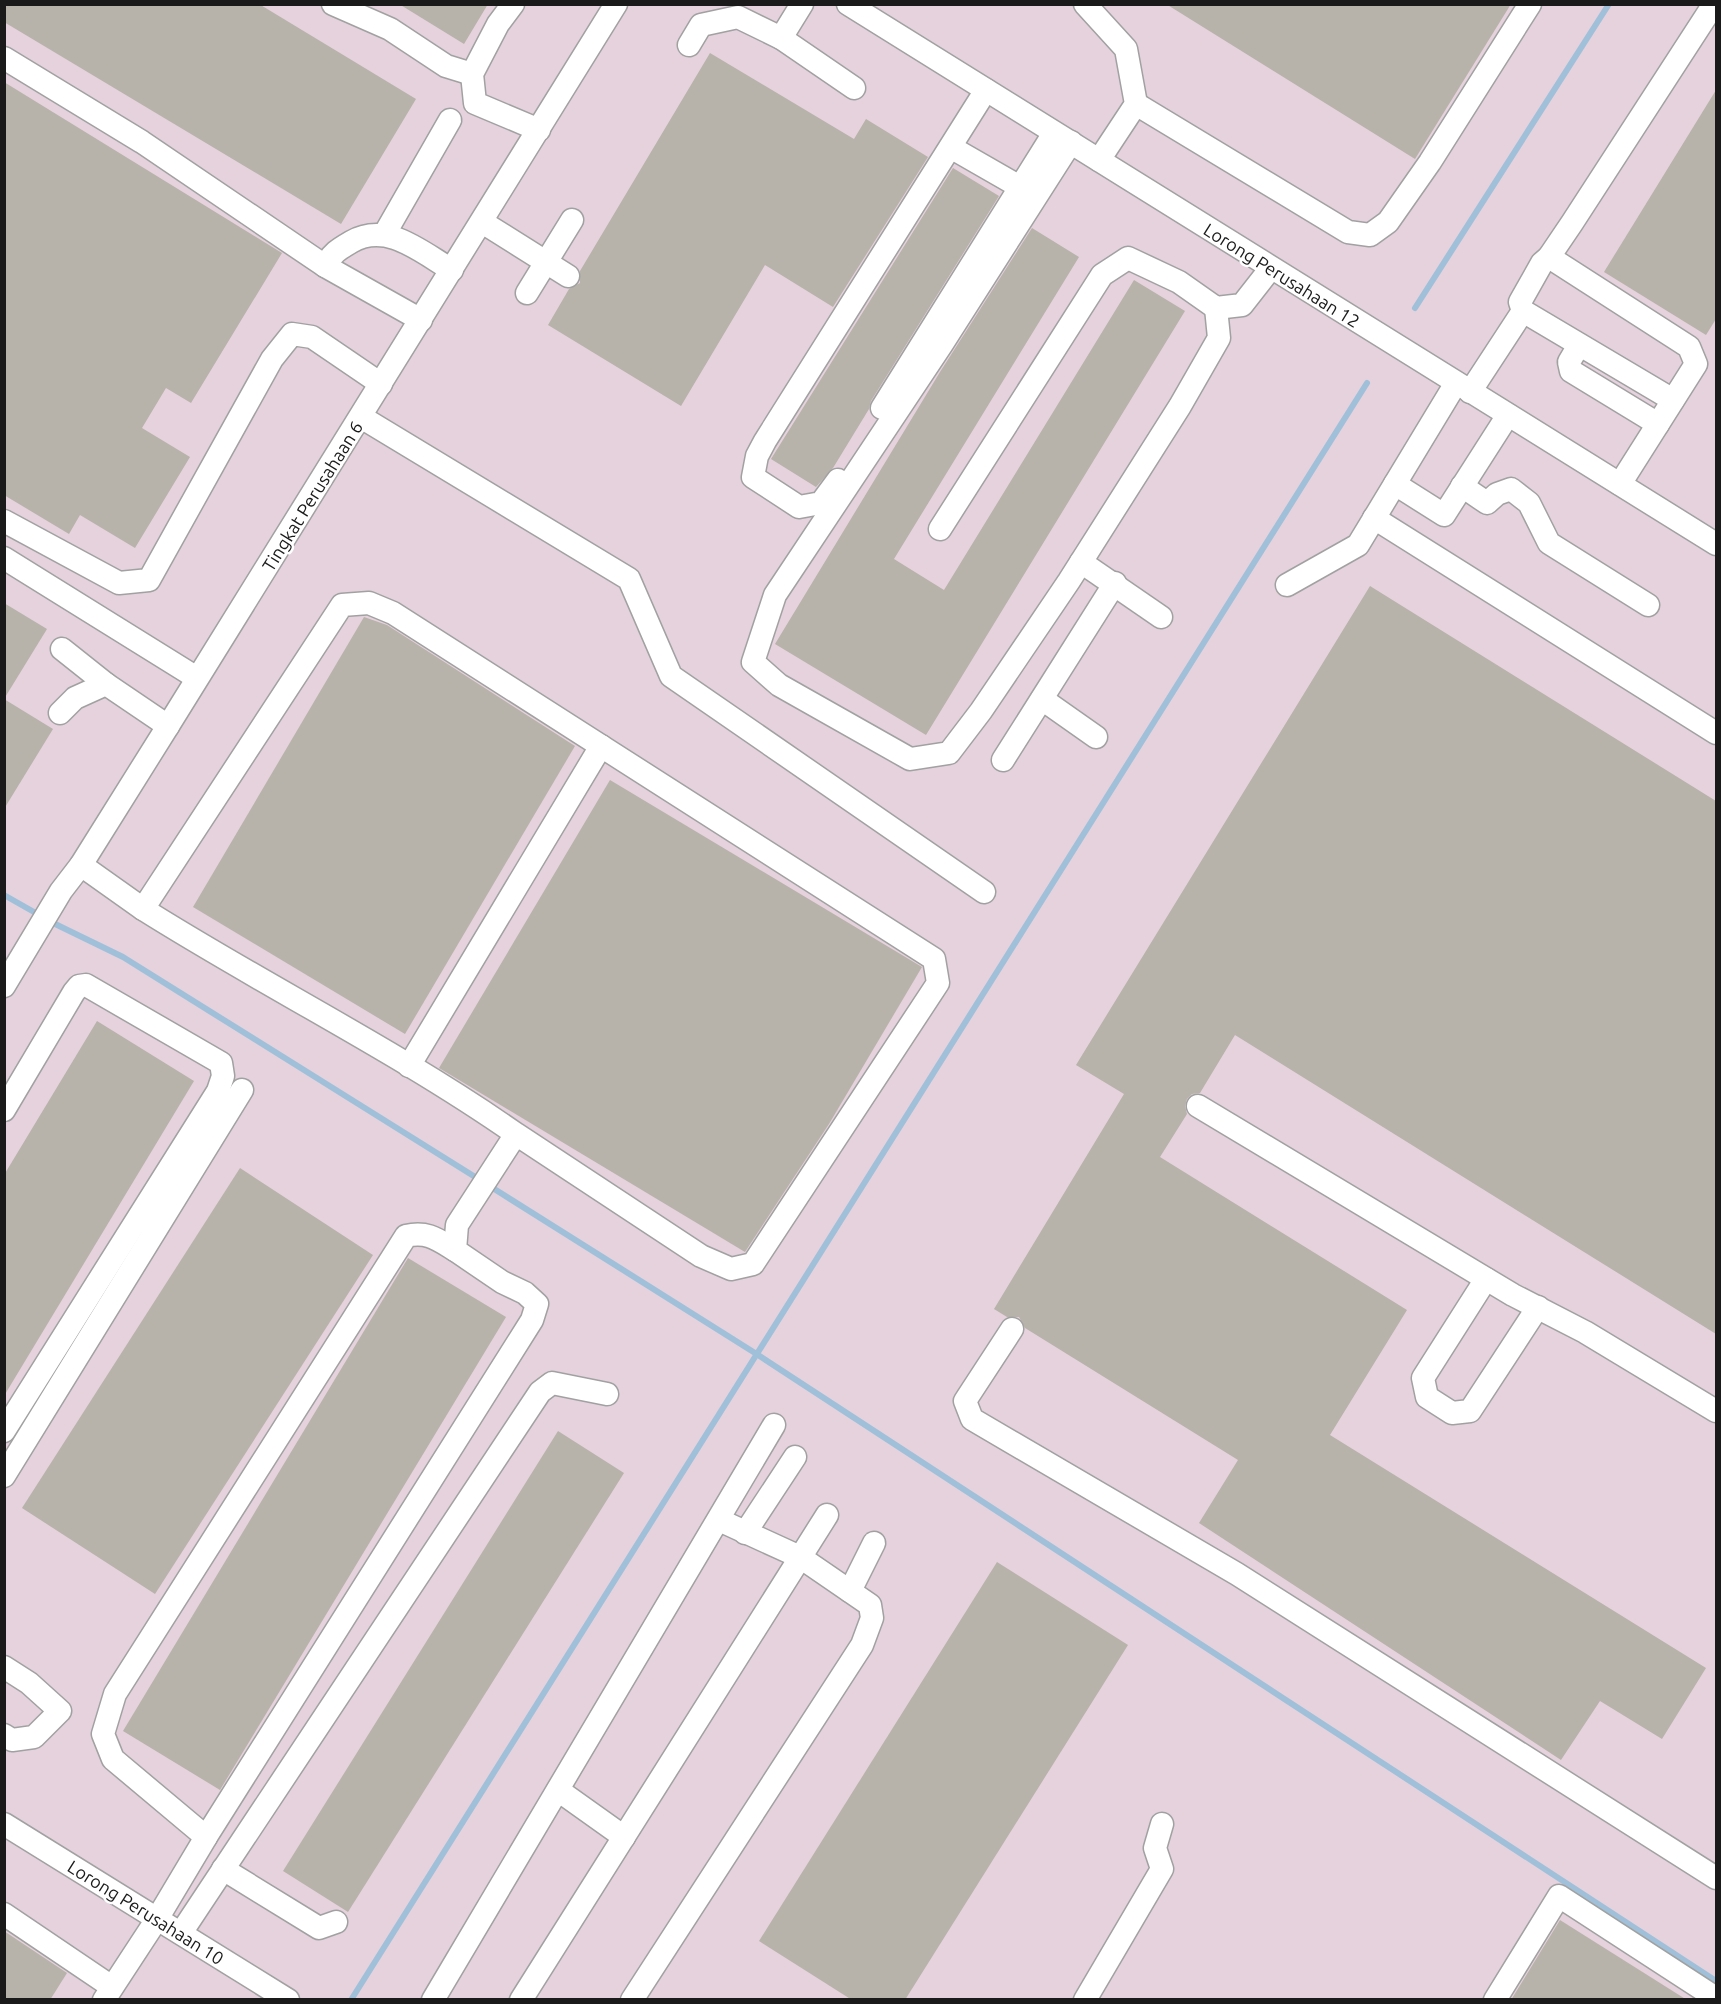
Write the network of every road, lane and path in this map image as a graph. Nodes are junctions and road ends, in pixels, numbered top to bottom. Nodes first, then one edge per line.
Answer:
1 (333, 4) edge
2 (513, 4) edge
3 (616, 4) edge
4 (802, 4) edge
5 (848, 4) edge
6 (1085, 4) edge
7 (1530, 4) edge
8 (1713, 4) edge
9 (781, 38) junction
10 (689, 45) dead end
11 (4, 58) edge
12 (472, 74) junction
13 (854, 88) dead end
14 (986, 90) junction
15 (1136, 104) junction
16 (450, 120) dead end
17 (539, 130) junction
18 (1062, 138) junction
19 (952, 148) junction
20 (1099, 160) junction
21 (1020, 187) junction
22 (572, 220) dead end
23 (482, 222) junction
24 (384, 235) junction
25 (1549, 257) junction
26 (544, 261) junction
27 (325, 266) junction
28 (1271, 268) junction
29 (452, 270) junction
30 (568, 276) dead end
31 (527, 292) dead end
32 (1216, 308) junction
33 (1522, 311) junction
34 (421, 320) junction
35 (1579, 345) junction
36 (381, 384) junction
37 (1463, 387) junction
38 (1673, 400) junction
39 (1508, 415) junction
40 (361, 417) junction
41 (1658, 424) junction
42 (1395, 484) junction
43 (1620, 484) junction
44 (1461, 486) junction
45 (1374, 518) junction
46 (4, 521) edge
47 (940, 529) dead end
48 (1716, 544) edge
49 (4, 558) edge
50 (1081, 562) junction
51 (1115, 583) junction
52 (1287, 585) dead end
53 (1648, 605) dead end
54 (1161, 617) dead end
55 (62, 649) dead end
56 (197, 678) junction
57 (106, 684) junction
58 (1041, 699) junction
59 (60, 713) dead end
60 (168, 726) junction
61 (1716, 734) edge
62 (1096, 737) dead end
63 (602, 746) junction
64 (1003, 760) dead end
65 (81, 865) junction
66 (984, 892) dead end
67 (143, 909) junction
68 (13, 955) edge
69 (4, 986) edge
70 (409, 1066) junction
71 (242, 1090) dead end
72 (1198, 1106) dead end
73 (4, 1110) edge
74 (516, 1134) junction
75 (455, 1250) junction
76 (1486, 1279) junction
77 (1538, 1307) junction
78 (1012, 1329) dead end
79 (607, 1394) dead end
80 (1716, 1411) edge
81 (774, 1425) dead end
82 (4, 1431) edge
83 (795, 1457) dead end
84 (4, 1476) edge
85 (827, 1515) dead end
86 (719, 1520) junction
87 (745, 1533) junction
88 (874, 1543) dead end
89 (800, 1557) junction
90 (850, 1591) junction
91 (4, 1667) edge
92 (4, 1735) edge
93 (558, 1790) junction
94 (4, 1824) edge
95 (1162, 1824) dead end
96 (206, 1837) junction
97 (624, 1837) junction
98 (223, 1869) junction
99 (1716, 1878) edge
100 (4, 1914) edge
101 (157, 1919) junction
102 (336, 1922) dead end
103 (181, 1933) junction
104 (108, 1993) edge
105 (1716, 1998) edge
106 (288, 2000) edge
107 (433, 2000) edge
108 (521, 2000) edge
109 (632, 2000) edge
110 (1085, 2000) edge
111 (1495, 2000) edge

1 - 12 street
2 - 12 street
3 - 17 street, Tingkat Perusahaan 6
4 - 9 street
5 - 14 street, Lorong Perusahaan 12
6 - 15 street
7 - 15 street
8 - 25 street
9 - 10 street
9 - 13 street
11 - 27 street
12 - 17 street
14 - 18 street, Lorong Perusahaan 12
14 - 19 street
15 - 20 street
16 - 24 street
17 - 23 street, Tingkat Perusahaan 6
18 - 20 street, Lorong Perusahaan 12
18 - 21 street
18 - 50 street
19 - 21 street
19 - 21 street
20 - 28 street, Lorong Perusahaan 12
22 - 26 street
23 - 26 street
23 - 29 street, Tingkat Perusahaan 6
24 - 27 street
24 - 29 street
25 - 33 street
25 - 38 street
26 - 30 street
26 - 31 street
27 - 34 street
28 - 32 street
28 - 37 street, Lorong Perusahaan 12
29 - 34 street, Tingkat Perusahaan 6
32 - 47 street
32 - 50 street
33 - 35 street
33 - 37 street
34 - 36 street, Tingkat Perusahaan 6
35 - 38 street
35 - 41 street
36 - 40 street, Tingkat Perusahaan 6
36 - 46 street
37 - 39 street, Lorong Perusahaan 12
37 - 42 street
38 - 41 street
39 - 43 street, Lorong Perusahaan 12
39 - 44 street
40 - 56 street, Tingkat Perusahaan 6
40 - 66 street
41 - 43 street
42 - 44 street
42 - 45 street
43 - 48 street, Lorong Perusahaan 12
44 - 53 street
45 - 52 street
45 - 61 street
49 - 56 street
50 - 51 street
51 - 54 street
51 - 58 street
55 - 57 street
56 - 60 street, Tingkat Perusahaan 6
57 - 59 street
57 - 60 street
58 - 62 street
58 - 64 street
60 - 65 street, Tingkat Perusahaan 6
63 - 67 street
63 - 70 street
63 - 74 street
65 - 67 street
65 - 68 street, Tingkat Perusahaan 6
67 - 70 street
68 - 69 street, Tingkat Perusahaan 6
70 - 74 street
71 - 84 street
72 - 76 street
73 - 82 street
74 - 75 street
75 - 96 street
75 - 96 street
76 - 77 street
76 - 77 street
77 - 80 street
78 - 99 street
79 - 98 street
81 - 86 street
83 - 87 street
85 - 89 street
86 - 87 street
86 - 93 street
87 - 89 street
88 - 90 street
89 - 90 street
89 - 97 street
90 - 109 street
91 - 92 street
93 - 97 street
93 - 107 street
94 - 101 street, Lorong Perusahaan 10
95 - 110 street
96 - 101 street
97 - 108 street
98 - 102 street
98 - 103 street
100 - 104 street
101 - 103 street, Lorong Perusahaan 10
101 - 104 street
103 - 106 street, Lorong Perusahaan 10
105 - 111 street

